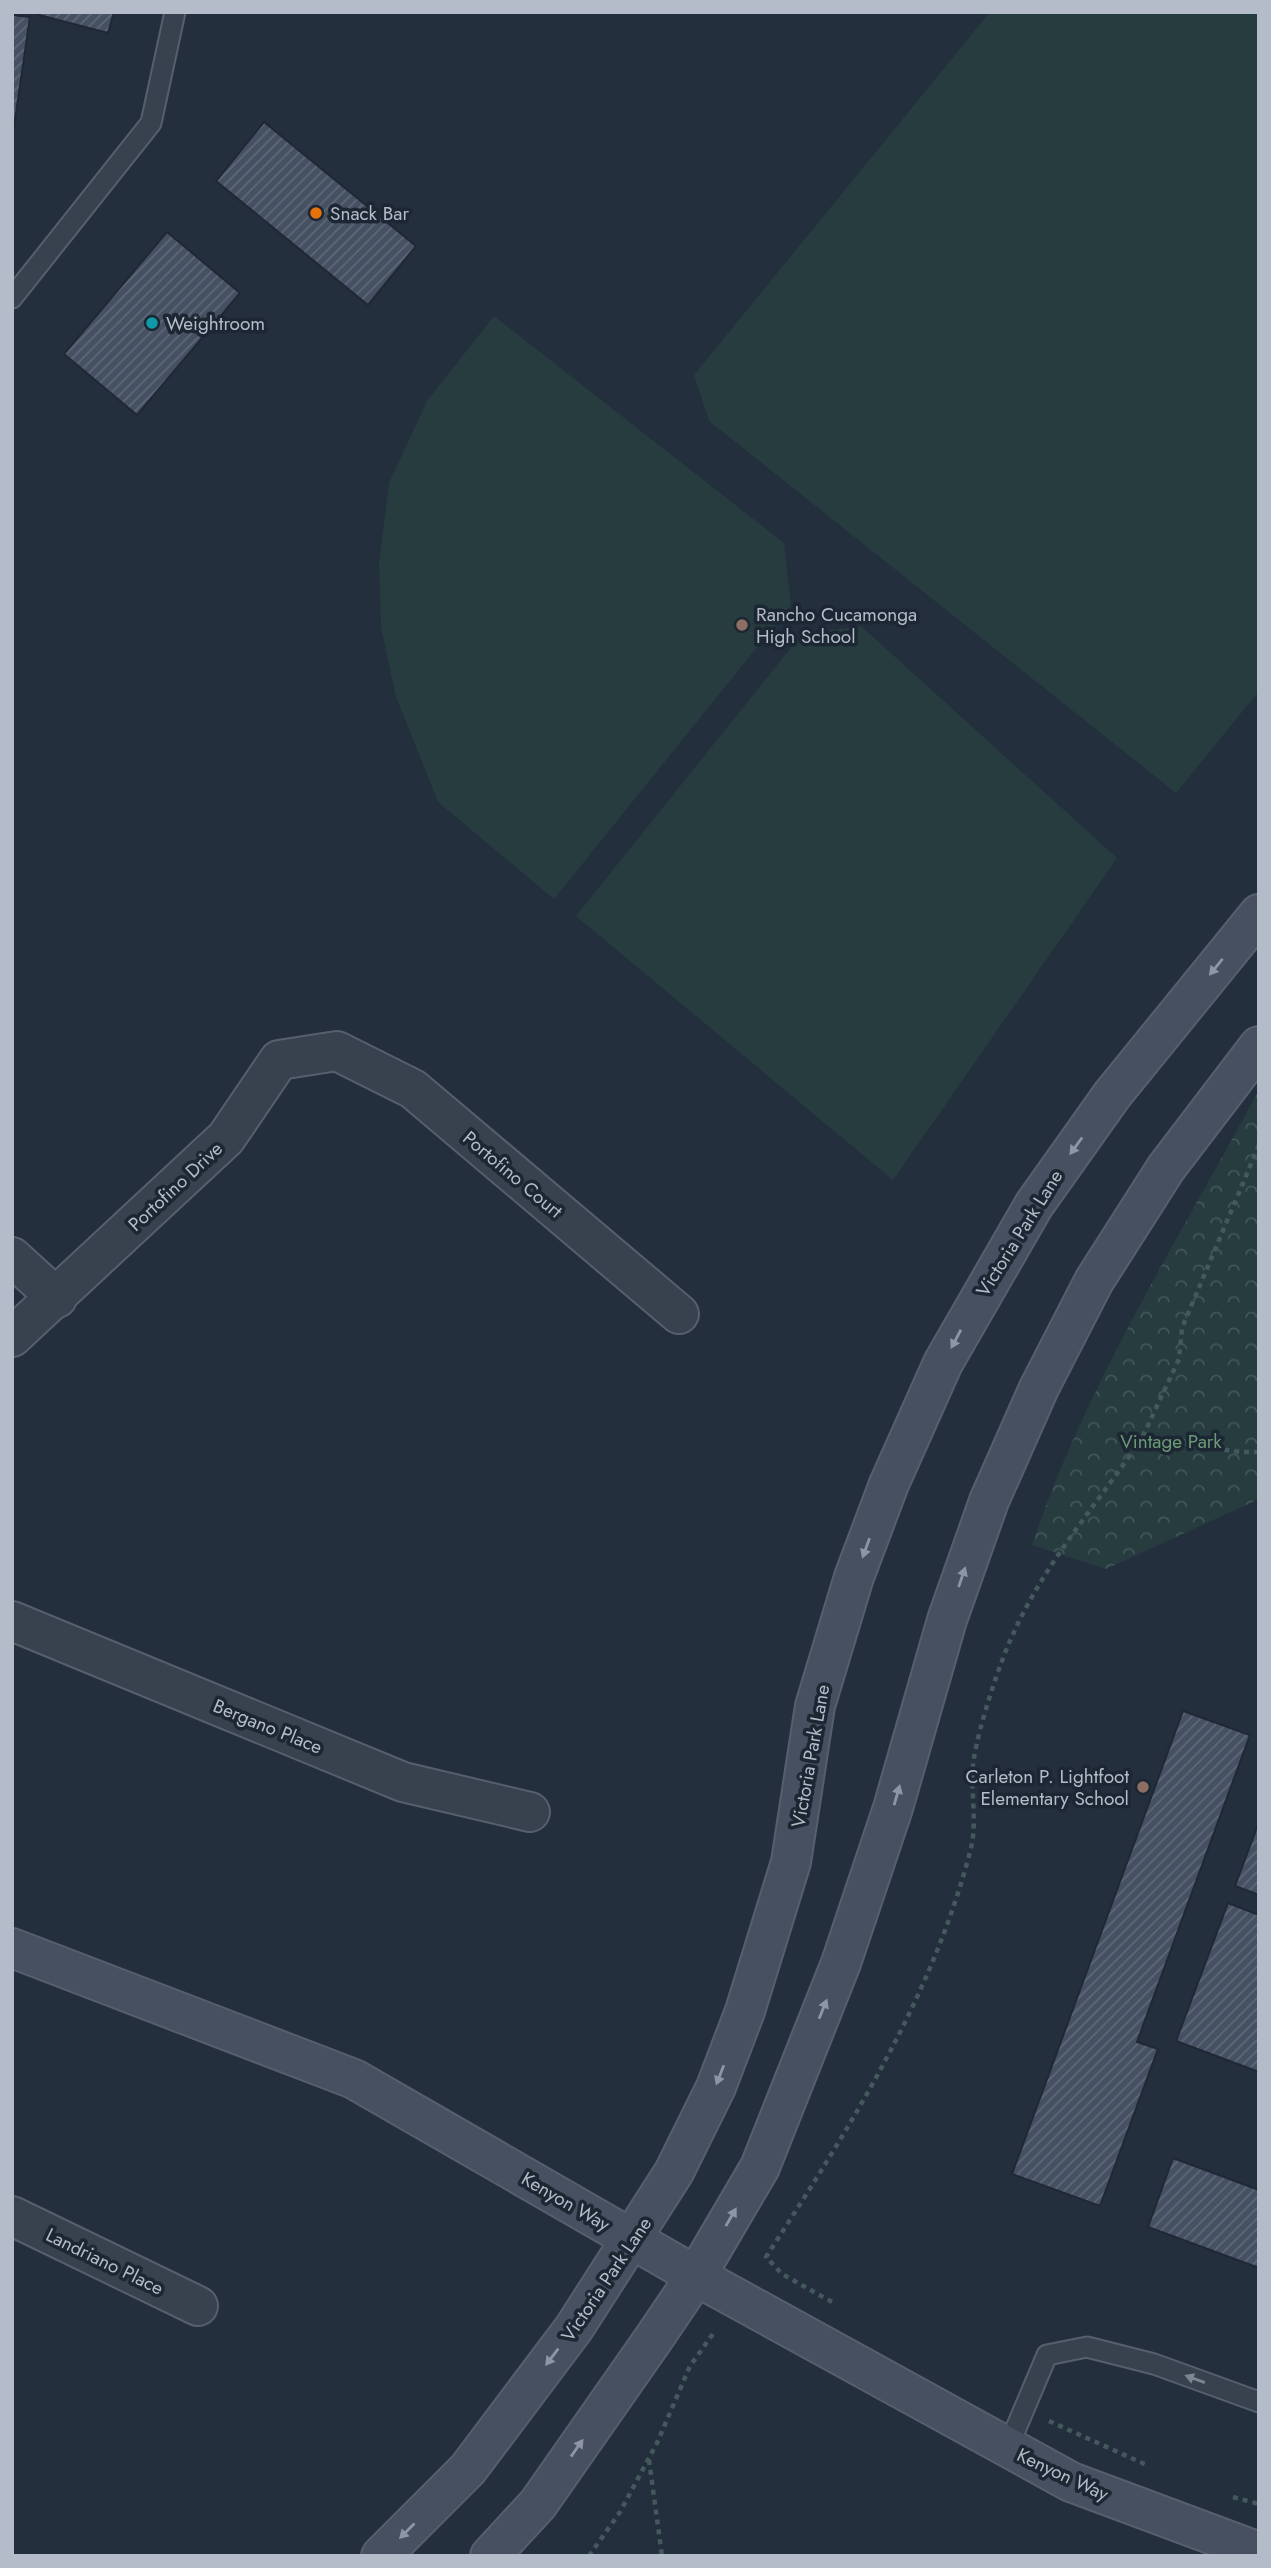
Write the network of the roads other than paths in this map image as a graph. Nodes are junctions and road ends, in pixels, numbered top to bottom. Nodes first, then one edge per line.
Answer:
1 (175, 12) edge
2 (12, 298) edge
3 (1259, 914) edge
4 (1259, 1046) edge
5 (337, 1051) joint
6 (12, 1257) edge
7 (57, 1298) junction
8 (679, 1314) dead end
9 (12, 1337) edge
10 (12, 1621) edge
11 (530, 1812) dead end
12 (12, 1948) edge
13 (12, 2216) edge
14 (633, 2240) junction
15 (696, 2276) junction
16 (198, 2306) dead end
17 (1259, 2402) edge
18 (1008, 2447) junction
19 (1259, 2552) edge
20 (381, 2556) edge
21 (490, 2556) edge

1 - 2 lane
3 -> 14 street, Victoria Park Lane
15 -> 4 street
5 - 7 street, Portofino Drive
5 - 8 street, Portofino Court
6 - 7 street
7 - 9 street, Portofino Drive
10 - 11 street, Bergano Place
12 - 14 street, Kenyon Way
13 - 16 street, Landriano Place
14 - 15 street, Kenyon Way
14 -> 20 street, Victoria Park Lane
15 - 18 street, Kenyon Way
21 -> 15 street
17 -> 18 lane
18 - 19 street, Kenyon Way

